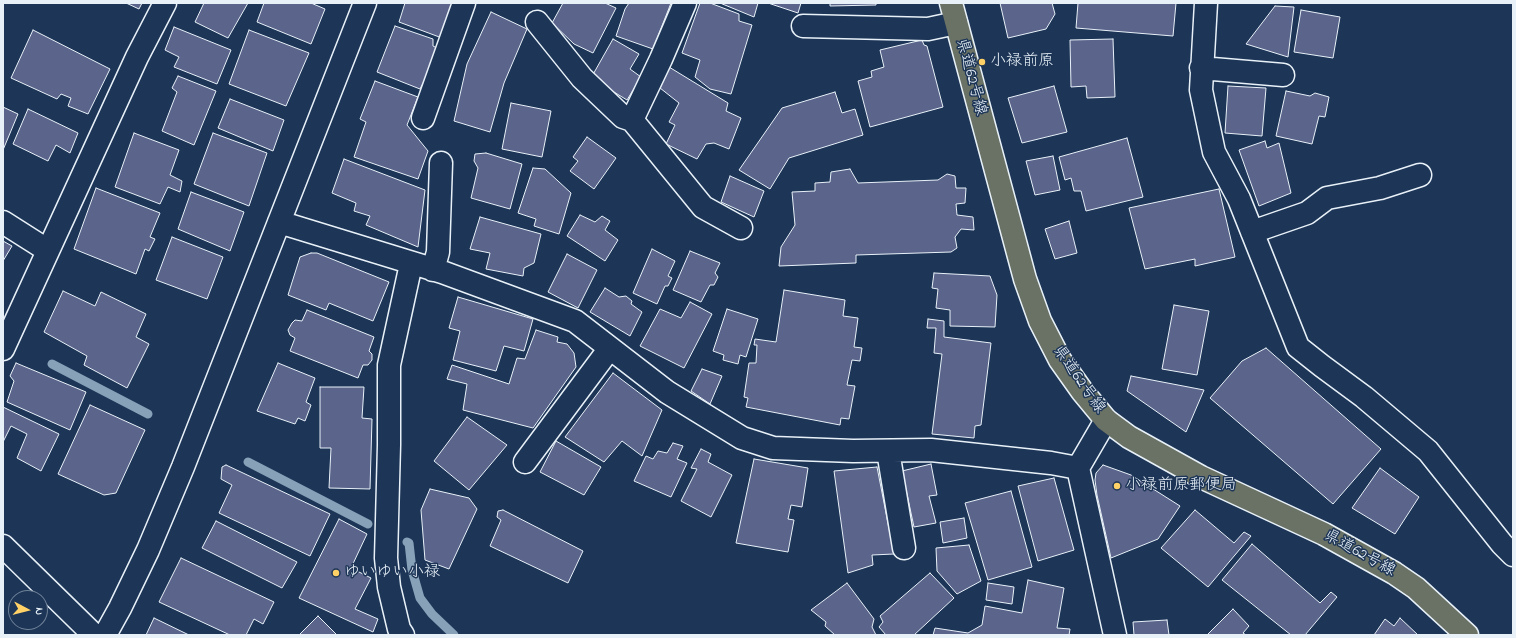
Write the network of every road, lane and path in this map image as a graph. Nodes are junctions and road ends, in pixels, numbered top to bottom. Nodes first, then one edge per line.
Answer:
1 (165, 3) edge
2 (365, 3) edge
3 (464, 3) edge
4 (685, 3) edge
5 (1206, 3) edge
6 (953, 13) edge
7 (537, 22) dead end
8 (803, 26) dead end
9 (1202, 68) junction
10 (1283, 75) dead end
11 (423, 118) dead end
12 (632, 120) junction
13 (441, 163) dead end
14 (1420, 175) dead end
15 (3, 222) edge
16 (279, 222) junction
17 (741, 228) dead end
18 (1252, 232) junction
19 (47, 250) junction
20 (411, 264) junction
21 (433, 270) junction
22 (610, 348) junction
23 (3, 349) edge
24 (1106, 420) junction
25 (888, 451) junction
26 (525, 462) dead end
27 (1078, 468) junction
28 (3, 546) edge
29 (904, 548) dead end
30 (1513, 555) edge
31 (94, 635) edge
32 (105, 635) edge
33 (403, 635) edge
34 (1114, 635) edge
35 (1468, 635) edge

1 - 19 street
2 - 16 street
3 - 11 street
4 - 12 street
5 - 9 street
6 - 8 street
6 - 24 main road, 県道62号線
7 - 12 street
9 - 10 street
9 - 18 street
12 - 17 street
13 - 21 street
14 - 18 street
15 - 19 street
16 - 20 street
16 - 32 street
18 - 30 street
19 - 23 street
20 - 21 street
20 - 33 street
21 - 22 street
22 - 25 street
22 - 26 street
24 - 27 street
24 - 35 main road, 県道62号線
25 - 27 street
25 - 29 street
27 - 34 street
28 - 31 street

